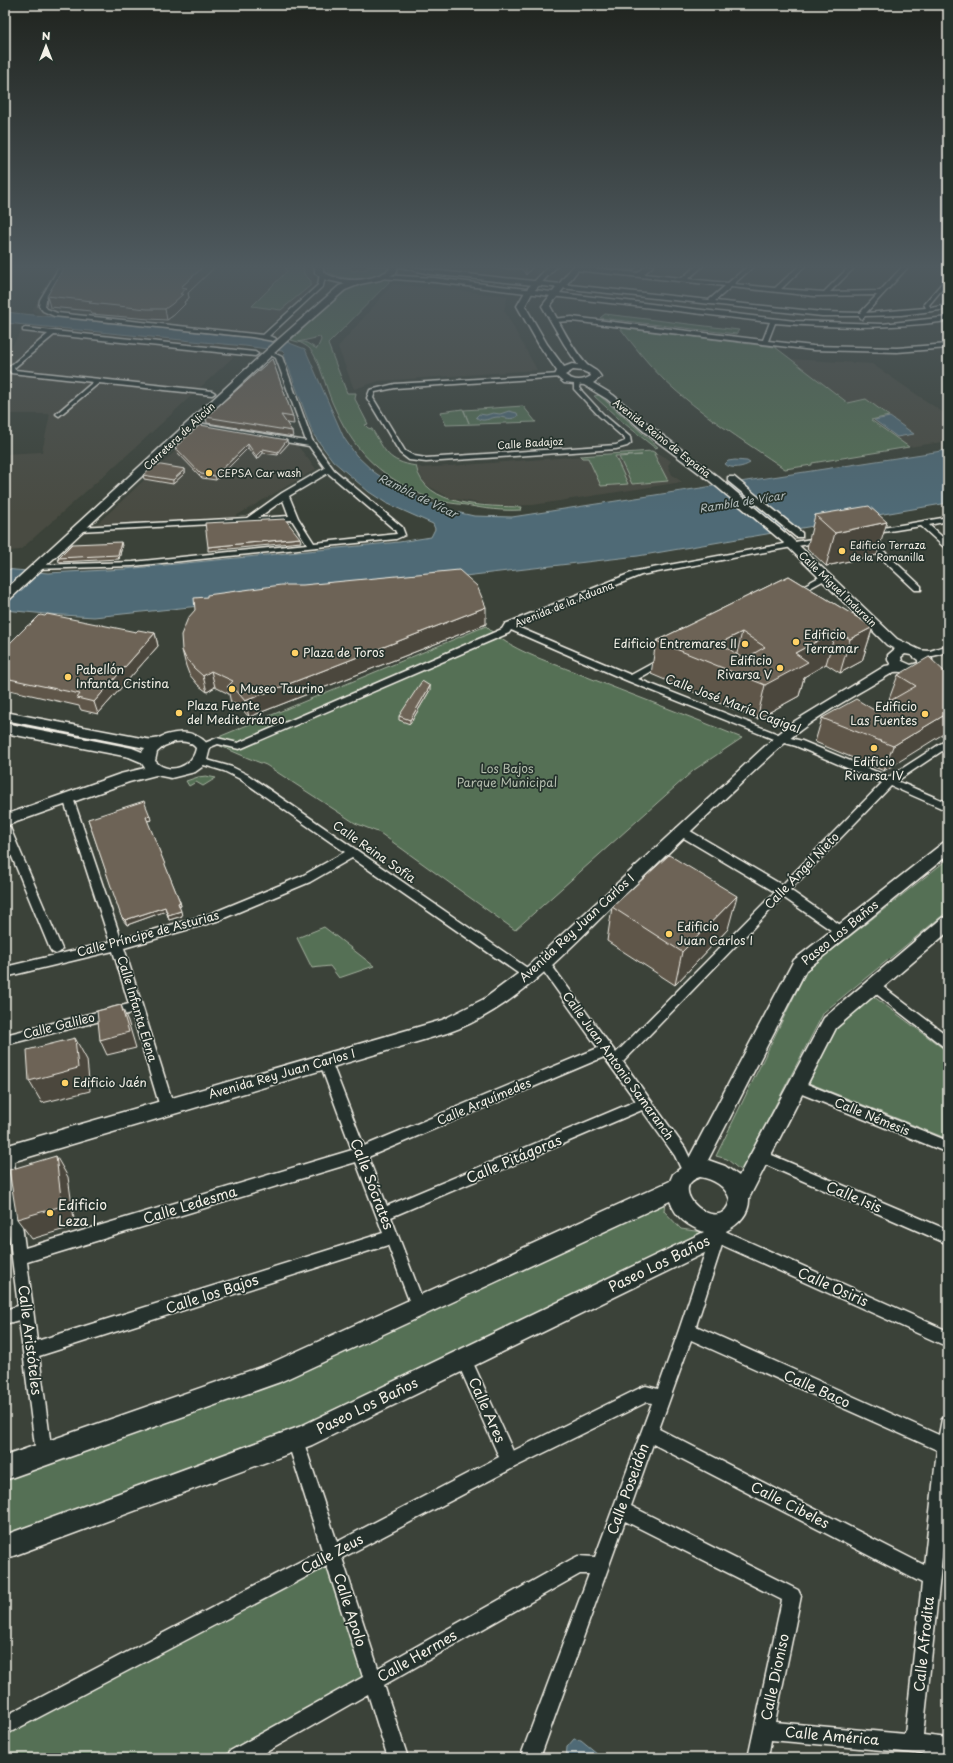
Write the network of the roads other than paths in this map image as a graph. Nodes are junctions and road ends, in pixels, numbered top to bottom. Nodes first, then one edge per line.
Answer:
1 (35, 348) edge
2 (223, 348) edge
3 (265, 348) edge
4 (270, 348) edge
5 (545, 348) edge
6 (573, 348) edge
7 (819, 348) edge
8 (919, 348) edge
9 (264, 352) junction
10 (586, 368) junction
11 (561, 374) junction
12 (596, 377) junction
13 (98, 381) junction
14 (581, 382) junction
15 (212, 393) junction
16 (610, 397) junction
17 (59, 414) dead end
18 (192, 424) junction
19 (628, 438) joint
20 (312, 444) junction
21 (329, 469) junction
22 (731, 478) dead end
23 (285, 495) junction
24 (294, 518) junction
25 (948, 519) edge
26 (248, 520) junction
27 (924, 524) junction
28 (79, 529) junction
29 (829, 538) edge
30 (792, 539) junction
31 (312, 546) junction
32 (948, 546) edge
33 (38, 567) junction
34 (826, 577) junction
35 (5, 583) edge
36 (918, 588) dead end
37 (5, 597) edge
38 (786, 598) edge
39 (508, 626) junction
40 (948, 648) edge
41 (671, 658) edge
42 (912, 662) junction
43 (631, 679) junction
44 (5, 716) edge
45 (5, 728) edge
46 (781, 740) junction
47 (948, 742) edge
48 (156, 744) junction
49 (201, 754) junction
50 (150, 764) junction
51 (889, 782) junction
52 (68, 798) junction
53 (948, 807) edge
54 (5, 825) edge
55 (681, 831) junction
56 (948, 847) edge
57 (352, 853) junction
58 (783, 891) junction
59 (948, 922) edge
60 (842, 932) junction
61 (117, 945) junction
62 (56, 949) dead end
63 (543, 962) junction
64 (5, 972) edge
65 (529, 975) junction
66 (874, 986) junction
67 (136, 1007) junction
68 (5, 1040) edge
69 (947, 1040) edge
70 (606, 1050) junction
71 (325, 1061) junction
72 (615, 1062) junction
73 (797, 1086) junction
74 (645, 1104) junction
75 (168, 1107) junction
76 (948, 1147) edge
77 (361, 1154) junction
78 (6, 1155) edge
79 (760, 1156) junction
80 (687, 1176) junction
81 (739, 1197) junction
82 (383, 1214) junction
83 (722, 1228) junction
84 (392, 1237) junction
85 (948, 1237) edge
86 (19, 1257) junction
87 (418, 1306) junction
88 (26, 1311) junction
89 (5, 1317) edge
90 (687, 1330) junction
91 (948, 1338) edge
92 (31, 1351) junction
93 (464, 1359) junction
94 (662, 1398) junction
95 (948, 1425) edge
96 (649, 1433) junction
97 (295, 1440) junction
98 (947, 1447) edge
99 (44, 1454) junction
100 (510, 1461) junction
101 (5, 1468) edge
102 (621, 1510) junction
103 (5, 1547) edge
104 (332, 1554) junction
105 (600, 1566) junction
106 (932, 1578) junction
107 (373, 1681) junction
108 (5, 1726) edge
109 (764, 1730) junction
110 (913, 1744) junction
111 (948, 1747) edge
112 (237, 1758) edge
113 (398, 1758) edge
114 (530, 1758) edge
115 (758, 1758) edge

1 - 13 street
2 - 9 street
3 - 9 street, Carretera de Alicún
4 - 9 street, Carretera de Alicún
5 - 11 street
6 - 10 street
7 - 8 street
9 - 15 street, Carretera de Alicún
9 - 18 street, Carretera de Alicún
9 - 20 street
10 - 11 street
10 - 12 street, Avenida Reino de España
11 - 14 street
11 - 19 street, Calle Badajoz
12 - 14 street
12 - 16 street, Avenida Reino de España
13 - 15 street
13 - 17 street
14 - 16 street, Avenida Reino de España
14 - 19 street, Avenida Reino de España
15 - 35 street, Carretera de Alicún
16 - 30 street, Avenida Reino de España
18 - 20 street
18 - 28 street, Carretera de Alicún
20 - 21 street
21 - 23 street
21 - 31 street
22 - 30 street
23 - 24 street
23 - 26 street
24 - 26 street
24 - 31 street
25 - 27 street
26 - 28 street
27 - 32 street
27 - 36 street
28 - 33 street, Carretera de Alicún
29 - 30 street, Avenida de la Aduana
30 - 34 street, Calle Miguel Indurain
30 - 39 street, Avenida de la Aduana
31 - 33 street
33 - 37 street, Carretera de Alicún
34 - 38 street
34 - 42 street, Calle Miguel Indurain
39 - 43 street, Calle José María Cagigal
39 - 49 street, Avenida de la Aduana
40 - 42 street, Avenida Rey Juan Carlos I
41 - 43 street
42 - 46 street, Avenida Rey Juan Carlos I
43 - 46 street, Calle José María Cagigal
44 - 48 street
45 - 50 street
46 - 51 street, Calle José María Cagigal
46 - 55 street, Avenida Rey Juan Carlos I
47 - 51 street, Calle Ángel Nieto
48 - 49 street
48 - 50 street
49 - 50 street
49 - 57 street, Calle Reina Sofía
50 - 52 street
51 - 53 street, Calle José María Cagigal
51 - 58 street, Calle Ángel Nieto
52 - 54 street
52 - 61 street, Calle Infanta Elena
54 - 62 street
55 - 58 street
55 - 63 street, Avenida Rey Juan Carlos I
56 - 60 street, Paseo Los Baños
57 - 61 street, Calle Príncipe de Asturias
57 - 65 street, Calle Reina Sofía
58 - 60 street
58 - 72 street, Calle Ángel Nieto
59 - 66 street
60 - 80 street, Paseo Los Baños
61 - 64 street, Calle Príncipe de Asturias
61 - 67 street, Calle Infanta Elena
63 - 65 street, Avenida Rey Juan Carlos I
63 - 70 street, Calle Juan Antonio Samaranch
65 - 71 street, Avenida Rey Juan Carlos I
66 - 69 street
66 - 73 street
67 - 68 street, Calle Galileo
67 - 75 street, Calle Infanta Elena
70 - 72 street, Calle Juan Antonio Samaranch
70 - 77 street, Calle Arquímedes
71 - 75 street, Avenida Rey Juan Carlos I
71 - 77 street, Calle Sócrates
72 - 74 street, Calle Juan Antonio Samaranch
73 - 76 street, Calle Némesis
73 - 79 street
74 - 80 street, Calle Juan Antonio Samaranch
74 - 82 street, Calle Pitágoras
75 - 78 street, Avenida Rey Juan Carlos I
77 - 82 street, Calle Sócrates
77 - 86 street, Calle Ledesma
78 - 86 street, Calle Aristóteles
79 - 81 street
79 - 85 street, Calle Isis
80 - 81 street
80 - 83 street
80 - 87 street
81 - 83 street
82 - 84 street, Calle Sócrates
83 - 90 street, Calle Poseidón
83 - 91 street, Calle Osiris
83 - 93 street, Paseo Los Baños
84 - 87 street, Calle Sócrates
84 - 92 street, Calle los Bajos
86 - 88 street, Calle Aristóteles
87 - 99 street
88 - 89 street
88 - 92 street, Calle Aristóteles
90 - 94 street, Calle Poseidón
90 - 98 street, Calle Baco
92 - 99 street, Calle Aristóteles
93 - 97 street, Paseo Los Baños
93 - 100 street, Calle Ares
94 - 96 street, Calle Poseidón
94 - 100 street, Calle Zeus
95 - 98 street, Calle Afrodita
96 - 102 street, Calle Poseidón
96 - 106 street, Calle Cibeles
97 - 103 street, Paseo Los Baños
97 - 104 street, Calle Apolo
98 - 106 street, Calle Afrodita
99 - 101 street
100 - 104 street, Calle Zeus
102 - 105 street, Calle Poseidón
102 - 109 street, Calle Dioniso
104 - 107 street, Calle Apolo
104 - 108 street, Calle Zeus
105 - 107 street, Calle Hermes
105 - 114 street, Calle Poseidón
106 - 110 street, Calle Afrodita
107 - 112 street, Calle Hermes
107 - 113 street, Calle Apolo
109 - 110 street, Calle América
109 - 115 street, Calle Dioniso
110 - 111 street, Calle América

